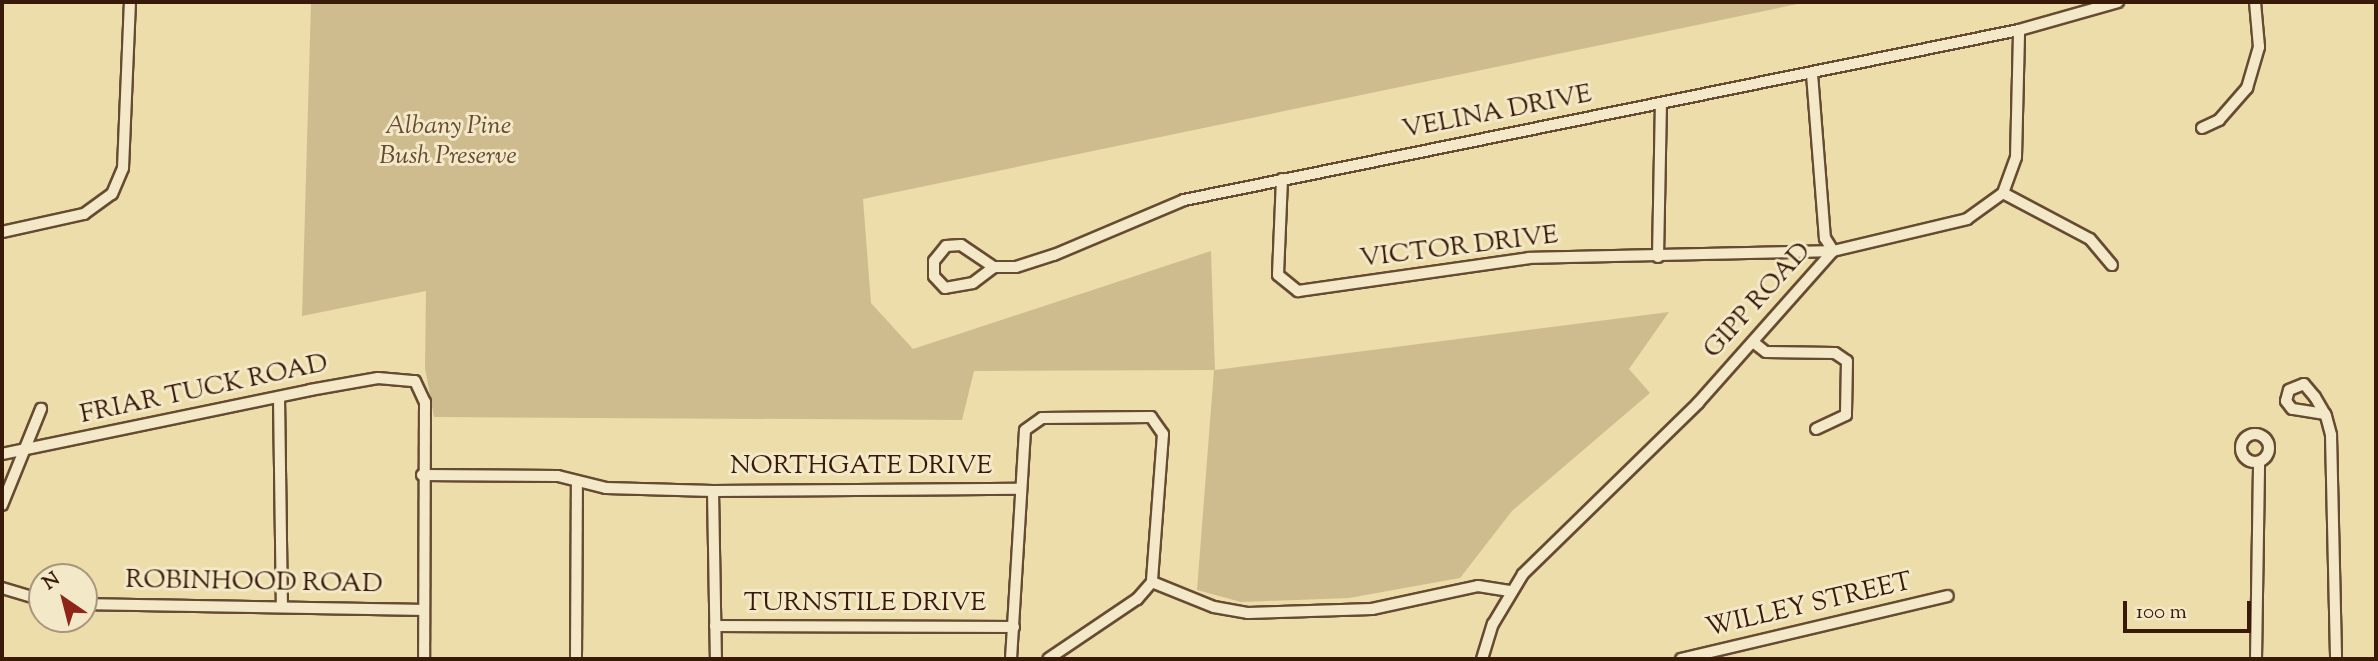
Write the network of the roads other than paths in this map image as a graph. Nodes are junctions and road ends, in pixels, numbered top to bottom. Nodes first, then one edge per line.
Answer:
1 (130, 2) edge
2 (2118, 2) edge
3 (2255, 2) edge
4 (2019, 30) junction
5 (1812, 74) junction
6 (1661, 103) junction
7 (2202, 128) dead end
8 (1282, 179) junction
9 (2003, 193) junction
10 (2, 232) edge
11 (1833, 251) junction
12 (1658, 257) junction
13 (2112, 265) dead end
14 (994, 267) junction
15 (1753, 342) junction
16 (279, 397) junction
17 (41, 409) dead end
18 (2325, 414) junction
19 (1816, 429) dead end
20 (25, 449) junction
21 (2, 454) edge
22 (2259, 463) dead end
23 (422, 475) junction
24 (577, 483) junction
25 (1020, 489) junction
26 (713, 491) junction
27 (2, 505) edge
28 (1152, 582) junction
29 (2, 588) edge
30 (1510, 591) junction
31 (28, 596) edge
32 (1948, 596) dead end
33 (98, 604) edge
34 (282, 604) junction
35 (422, 610) junction
36 (715, 626) junction
37 (1014, 627) junction
38 (424, 659) edge
39 (576, 659) edge
40 (716, 659) edge
41 (1011, 659) edge
42 (1048, 659) edge
43 (1482, 659) edge
44 (1681, 659) edge
45 (2256, 659) edge
46 (2336, 659) edge

1 - 10 street
2 - 4 street
3 - 7 street
4 - 5 street, VELINA DRIVE
4 - 9 street
5 - 6 street, VELINA DRIVE
5 - 11 street
6 - 8 street, VELINA DRIVE
6 - 12 street
8 - 12 street, VICTOR DRIVE
8 - 14 street, VELINA DRIVE
9 - 11 street, GIPP ROAD
9 - 13 street
11 - 12 street, VICTOR DRIVE
11 - 15 street, GIPP ROAD
14 - 14 street, VELINA DRIVE
15 - 19 street
15 - 30 street, GIPP ROAD
16 - 20 street, FRIAR TUCK ROAD
16 - 23 street, FRIAR TUCK ROAD
16 - 34 street
17 - 20 street
18 - 18 street
18 - 46 street
20 - 21 street, FRIAR TUCK ROAD
20 - 27 street
22 - 45 street
23 - 24 street, NORTHGATE DRIVE
23 - 35 street
24 - 26 street, NORTHGATE DRIVE
24 - 39 street
25 - 26 street, NORTHGATE DRIVE
25 - 28 street, NORTHGATE DRIVE
25 - 37 street
26 - 36 street
28 - 30 street
28 - 42 street
29 - 31 street
30 - 43 street, GIPP ROAD
32 - 44 street, WILLEY STREET
33 - 34 street, ROBINHOOD ROAD
34 - 35 street, ROBINHOOD ROAD
35 - 38 street
36 - 37 street, TURNSTILE DRIVE
36 - 40 street
37 - 41 street

